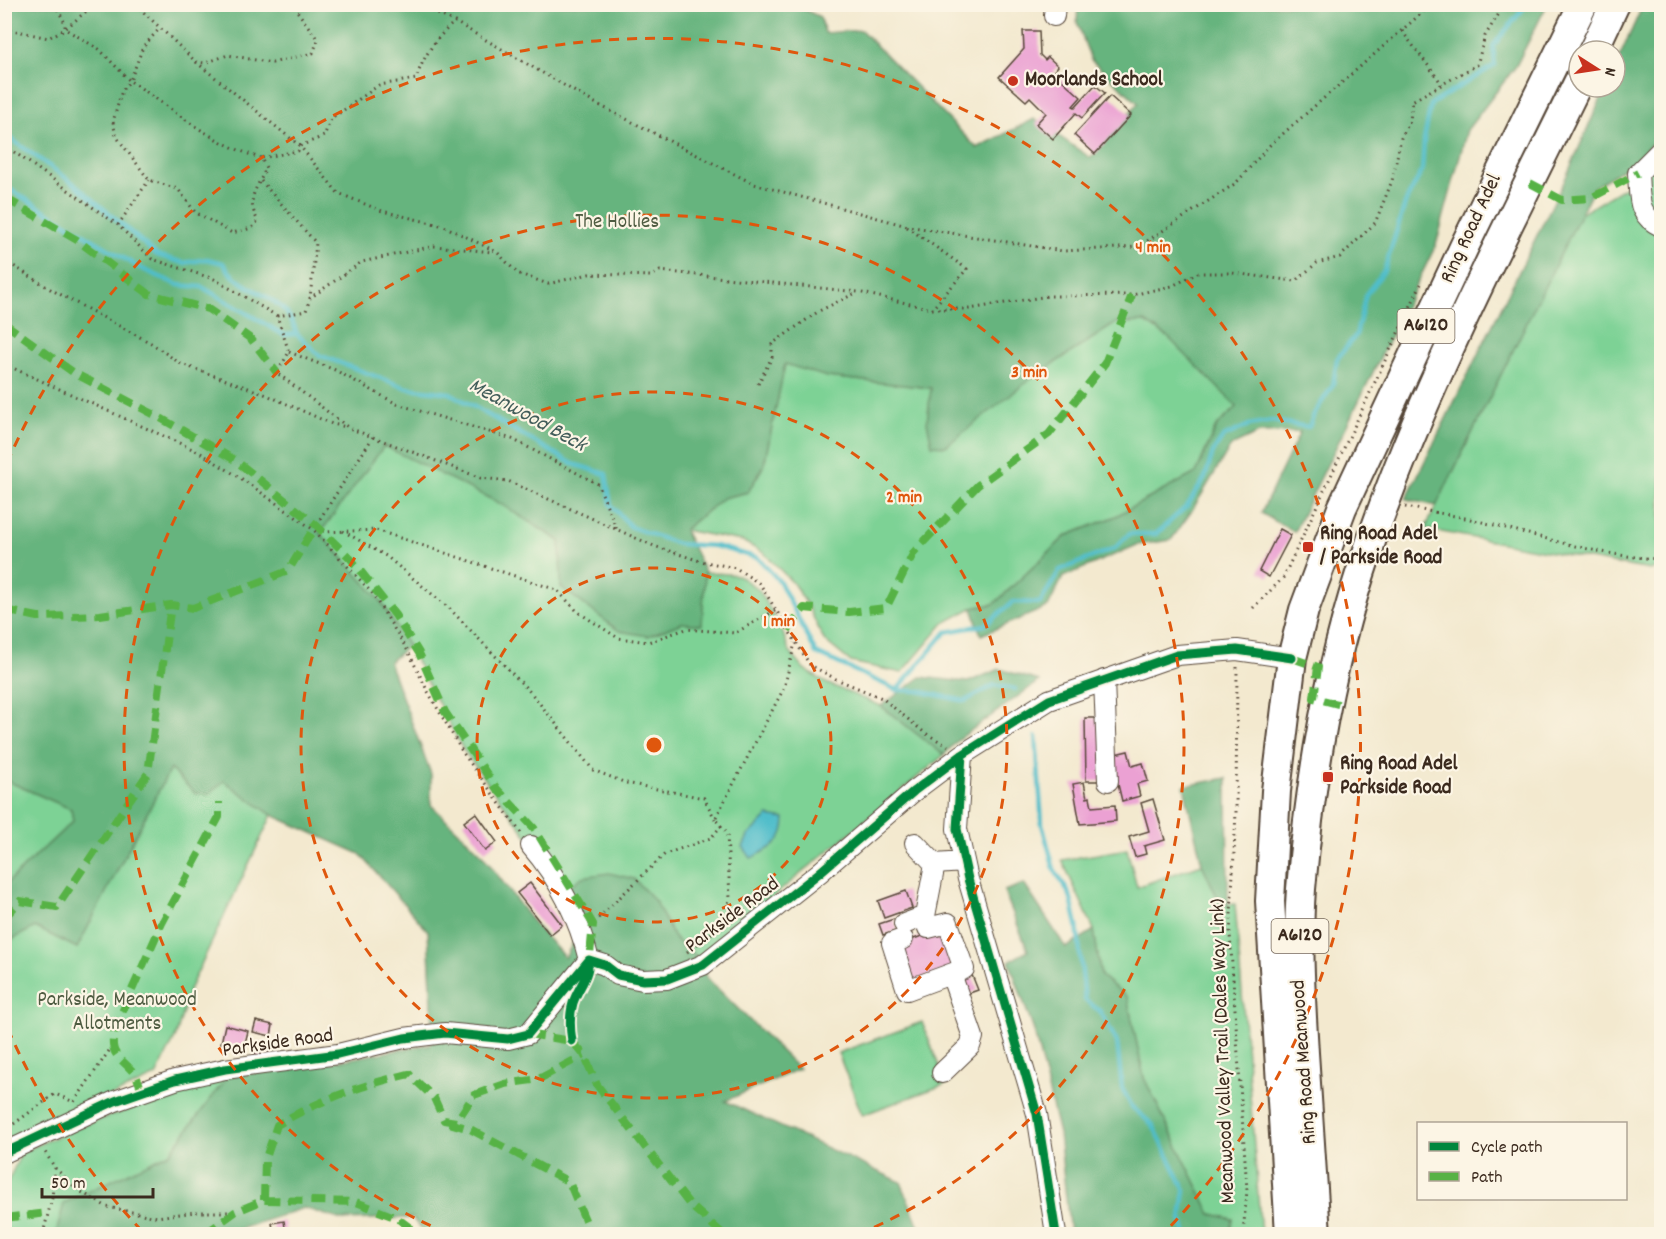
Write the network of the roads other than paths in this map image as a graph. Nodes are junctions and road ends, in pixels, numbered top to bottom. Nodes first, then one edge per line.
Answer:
1 (1583, 4) edge
2 (1615, 4) edge
3 (1599, 39) edge
4 (1570, 99) edge
5 (1662, 149) edge
6 (1662, 227) edge
7 (1342, 640) joint
8 (1292, 658) junction
9 (1104, 680) junction
10 (962, 755) junction
11 (1108, 781) dead end
12 (915, 843) dead end
13 (531, 846) road end
14 (964, 862) junction
15 (935, 864) junction
16 (926, 922) junction
17 (589, 960) junction
18 (951, 974) junction
19 (942, 1073) dead end
20 (4, 1153) edge
21 (1056, 1234) edge
22 (1290, 1234) edge
23 (1316, 1234) edge

1 - 8 highway, Ring Road Adel / A6120
2 - 3 highway
4 - 7 highway, Ring Road Adel / A6120
5 - 6 street
7 - 23 highway, Ring Road Meanwood / A6120
8 - 9 street, Parkside Road
8 - 22 highway, Ring Road Meanwood / A6120
9 - 10 street, Parkside Road
9 - 11 street
10 - 14 street
10 - 17 street, Parkside Road
12 - 15 street
13 - 17 street
14 - 15 street
14 - 21 street
15 - 16 street
16 - 18 street
16 - 18 street
17 - 20 street, Parkside Road
18 - 19 street

